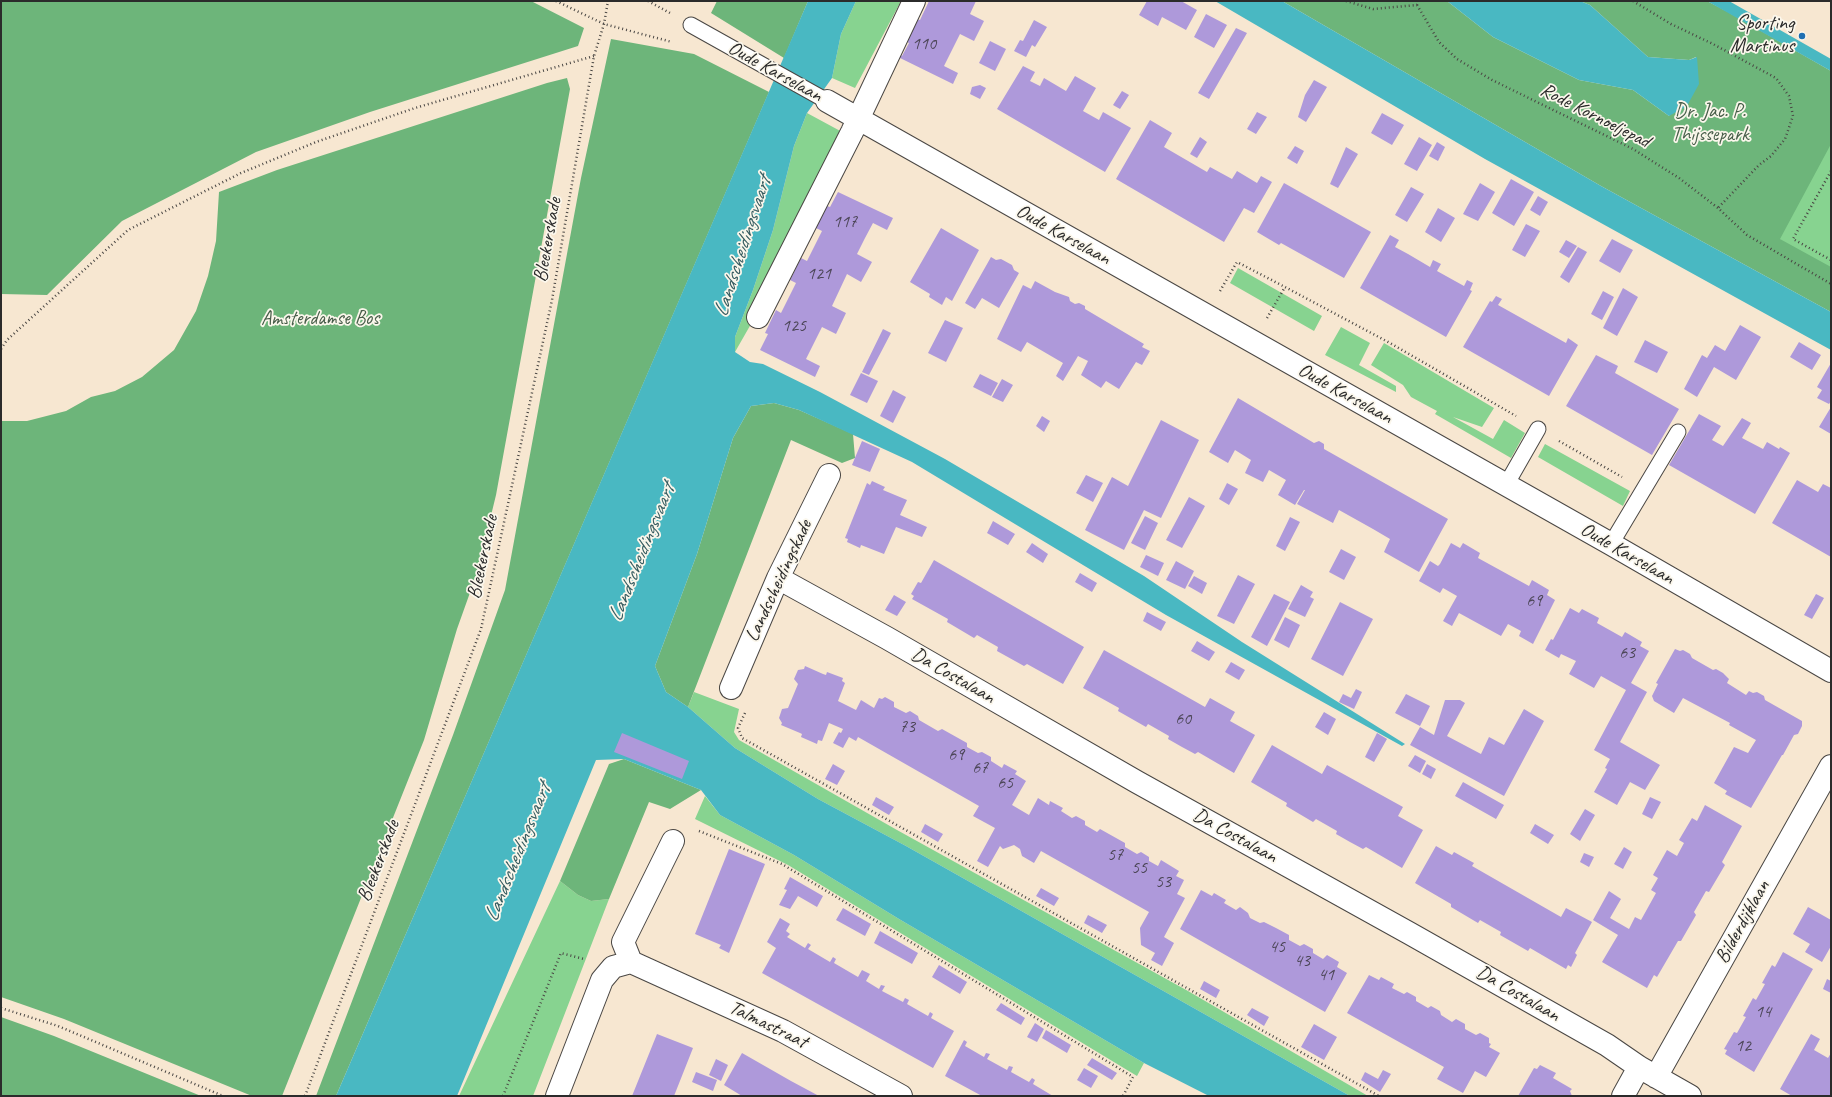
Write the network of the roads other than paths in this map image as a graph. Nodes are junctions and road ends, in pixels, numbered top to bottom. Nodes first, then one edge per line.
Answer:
1 (914, 1) edge
2 (691, 25) dead end
3 (827, 101) joint
4 (858, 120) junction
5 (758, 317) dead end
6 (1538, 429) road end
7 (1678, 432) dead end
8 (829, 476) dead end
9 (1506, 485) junction
10 (1611, 544) junction
11 (778, 578) junction
12 (1831, 671) edge
13 (731, 688) road end
14 (1831, 766) edge
15 (673, 841) road end
16 (622, 964) junction
17 (1657, 1081) edge
18 (557, 1096) edge
19 (901, 1096) edge
20 (1624, 1096) edge
21 (1690, 1096) edge

1 - 4 street
2 - 3 lane, Oude Karselaan
3 - 4 street, Oude Karselaan
4 - 5 street
4 - 9 street, Oude Karselaan
6 - 9 lane
7 - 10 lane
8 - 11 street, Landscheidingskade
9 - 10 street, Oude Karselaan
10 - 12 street, Oude Karselaan
11 - 13 street, Landscheidingskade
11 - 17 street, Da Costalaan
14 - 17 street, Bilderdijklaan
15 - 16 street
16 - 18 street
16 - 19 street, Talmastraat
17 - 20 street, Bilderdijklaan
17 - 21 street, Da Costalaan

